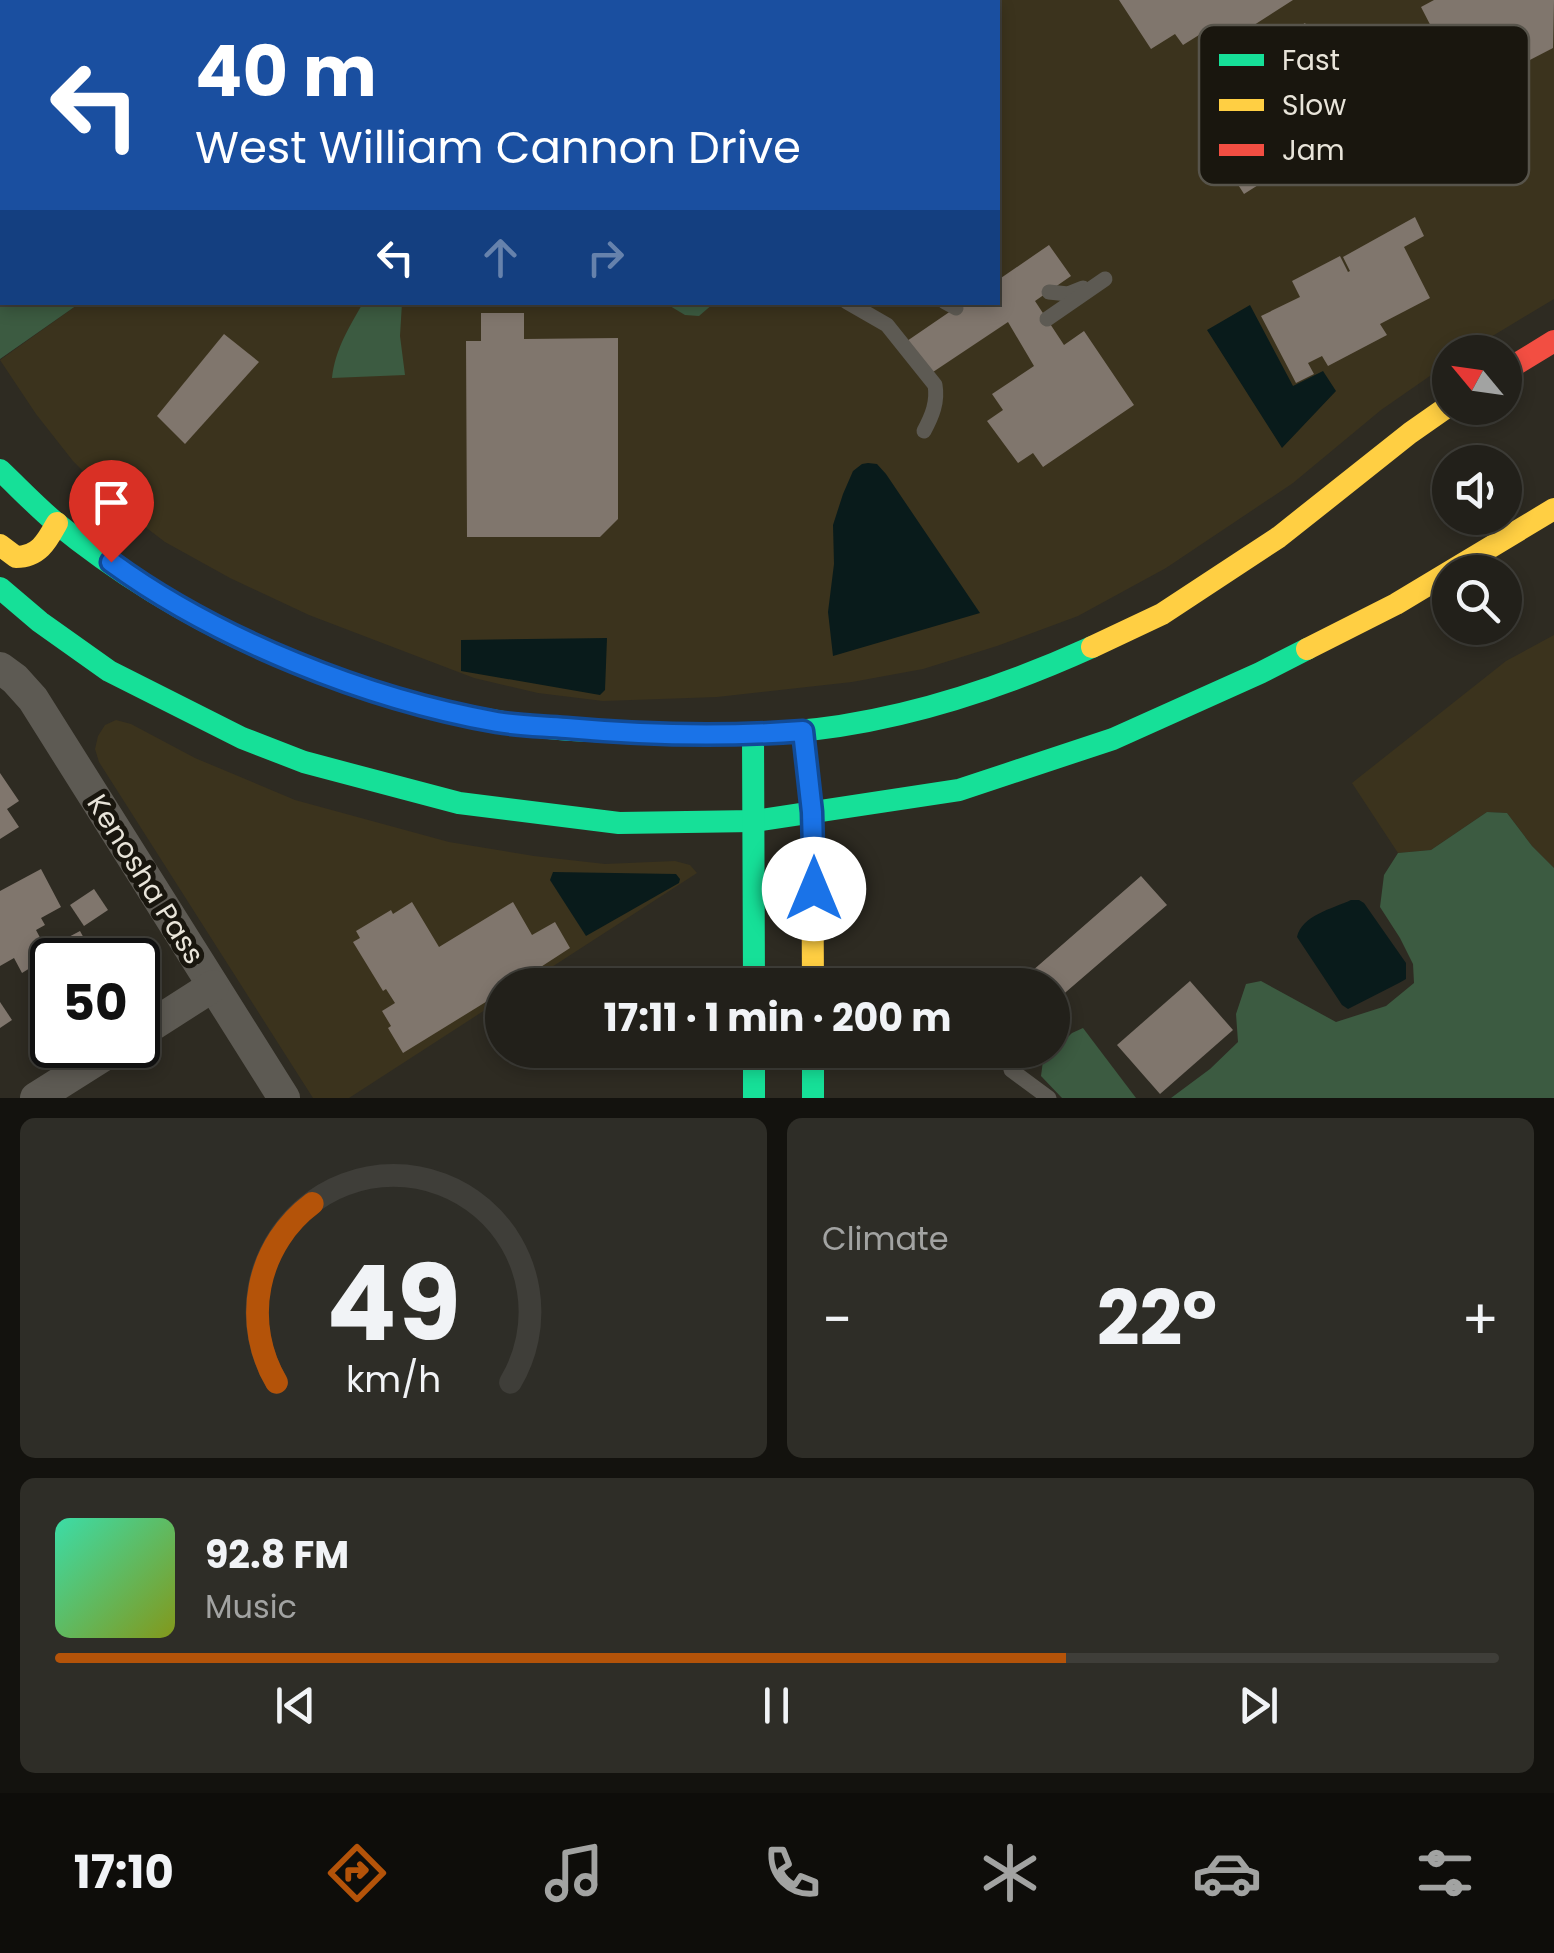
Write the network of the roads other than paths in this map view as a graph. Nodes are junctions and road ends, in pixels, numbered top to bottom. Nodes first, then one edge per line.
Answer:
1 (1049, 292) dead end
2 (852, 305) edge
3 (1047, 320) dead end
4 (1554, 341) edge
5 (1522, 360) edge
6 (1432, 418) edge
7 (924, 431) dead end
8 (0, 470) edge
9 (1531, 498) dead end
10 (1554, 508) edge
11 (56, 523) junction
12 (1498, 543) junction
13 (0, 545) edge
14 (0, 588) edge
15 (0, 668) edge
16 (803, 731) junction
17 (752, 735) junction
18 (812, 812) junction
19 (754, 820) junction
20 (754, 968) edge
21 (813, 968) edge
22 (213, 986) junction
23 (160, 1020) edge
24 (84, 1068) edge
25 (754, 1068) edge
26 (813, 1068) edge
27 (1010, 1070) dead end
28 (36, 1098) edge
29 (284, 1098) edge
30 (754, 1098) edge
31 (813, 1098) edge
32 (1049, 1098) edge

1 - 3 lane
2 - 7 lane
4 - 5 main road
6 - 16 main road
8 - 11 main road
9 - 12 main road
10 - 12 main road
11 - 13 main road
11 - 17 main road
12 - 18 main road
14 - 19 main road
15 - 22 street, Kenosha Pass
16 - 17 main road
16 - 18 main road
17 - 19 main road
18 - 19 main road
18 - 21 main road
19 - 20 main road
22 - 23 street
22 - 29 street, Kenosha Pass
24 - 28 street
25 - 30 main road
26 - 31 main road
27 - 32 lane

